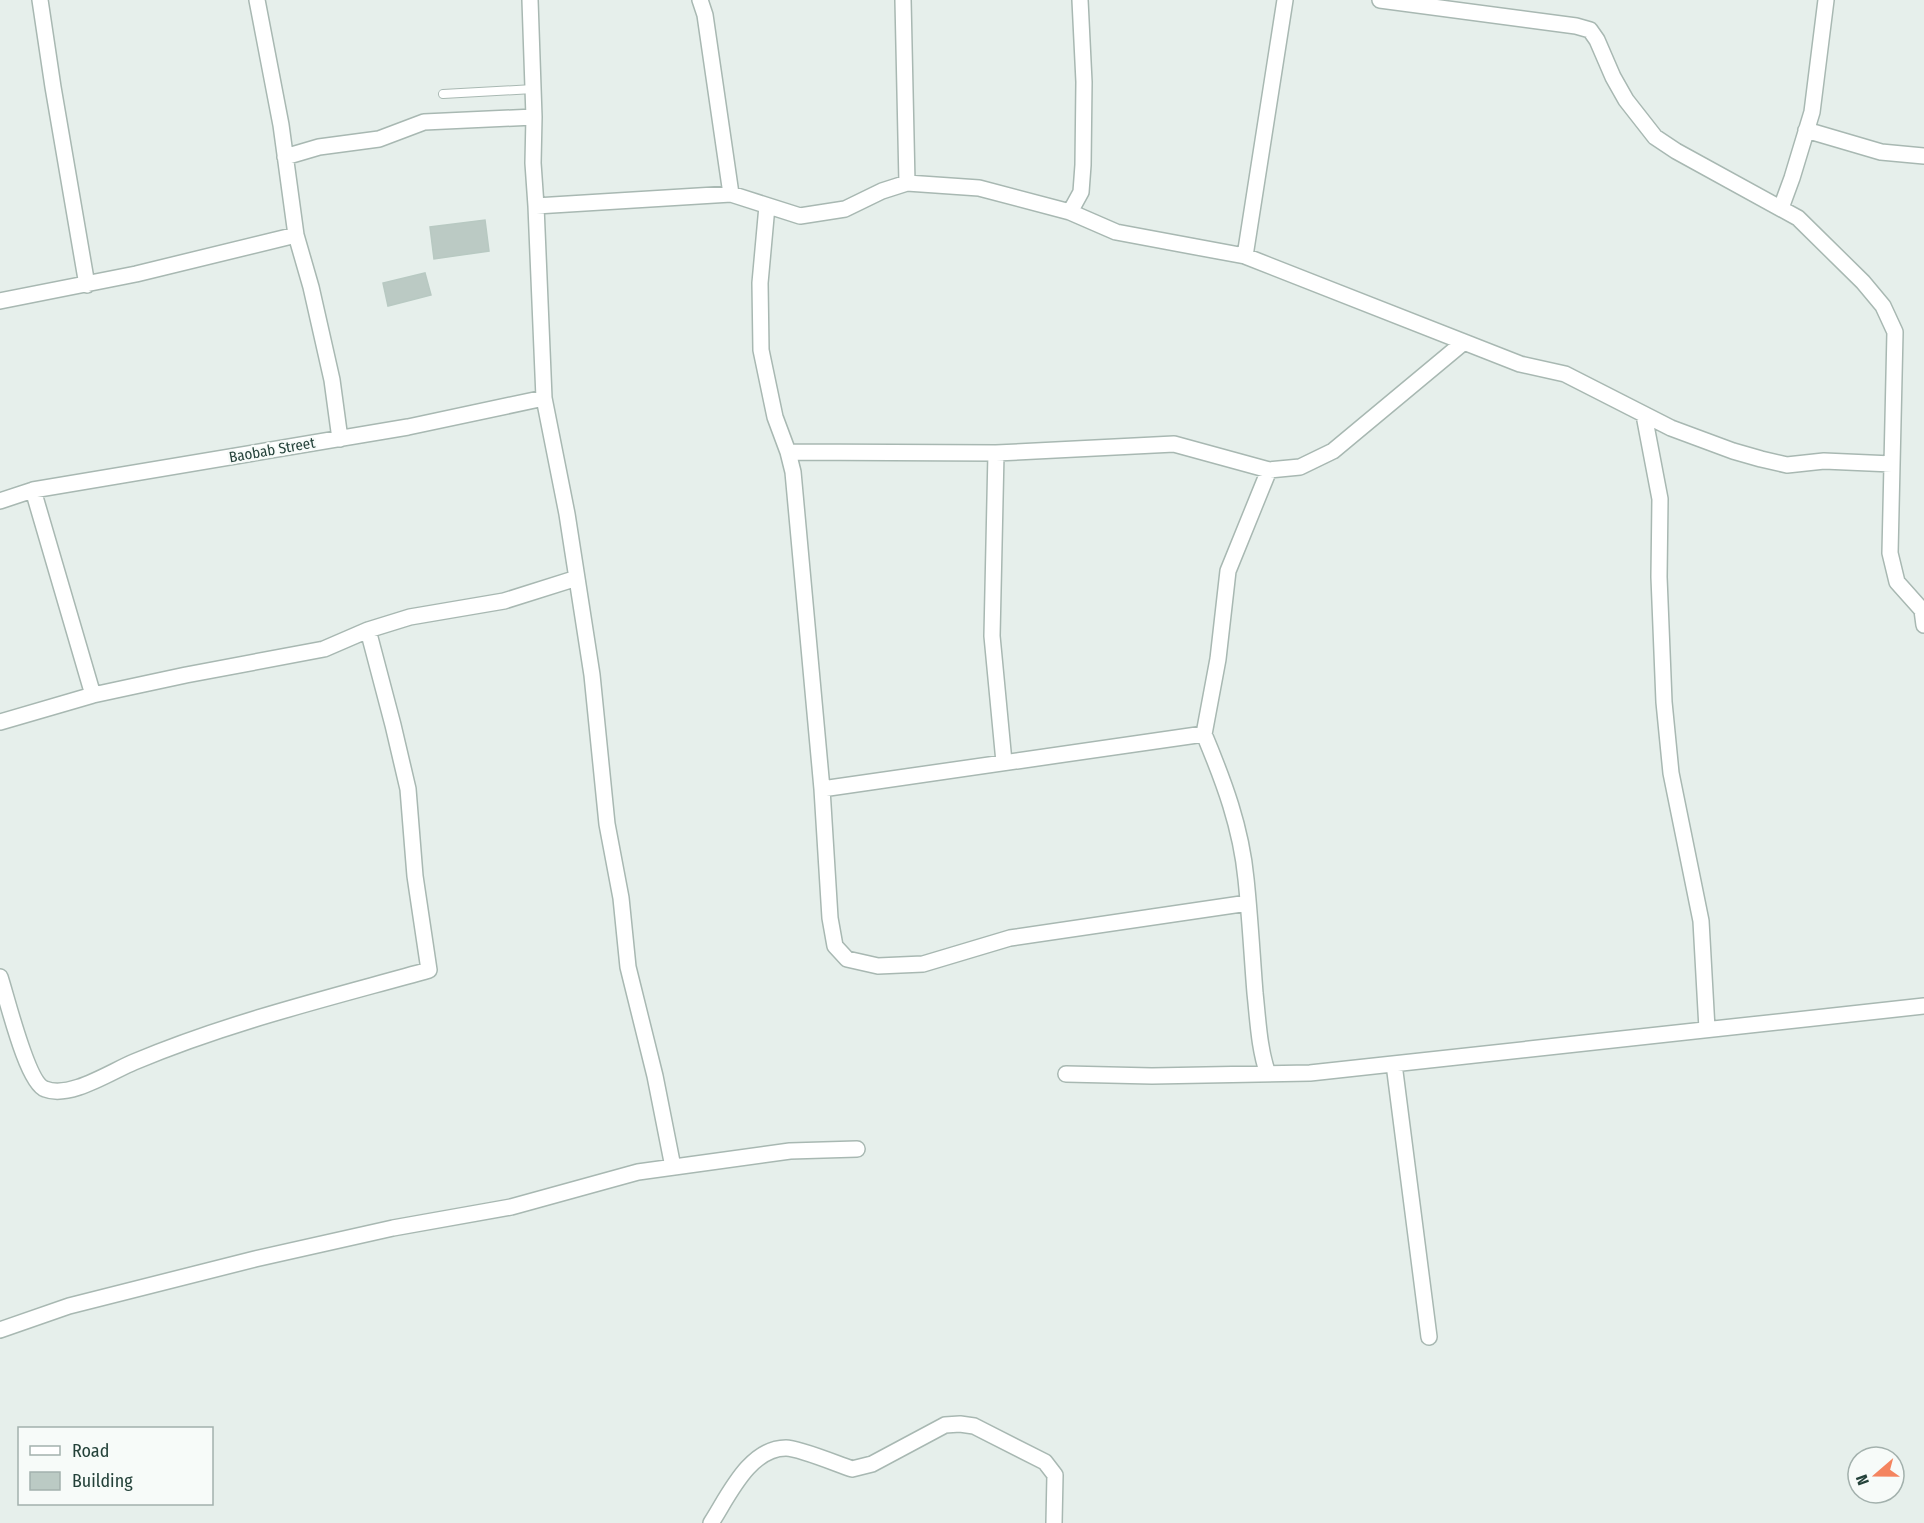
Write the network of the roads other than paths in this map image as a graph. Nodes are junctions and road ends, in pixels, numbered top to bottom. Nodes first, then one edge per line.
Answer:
1 (40, 0) edge
2 (257, 0) edge
3 (530, 0) edge
4 (700, 0) edge
5 (903, 0) edge
6 (1080, 0) edge
7 (1285, 0) edge
8 (1380, 0) edge
9 (1826, 0) edge
10 (533, 89) junction
11 (443, 94) dead end
12 (534, 117) junction
13 (1806, 130) junction
14 (1924, 156) edge
15 (285, 157) junction
16 (907, 183) junction
17 (731, 194) junction
18 (536, 206) junction
19 (767, 206) junction
20 (1781, 208) junction
21 (1070, 212) junction
22 (296, 235) junction
23 (1245, 256) junction
24 (87, 285) junction
25 (0, 301) edge
26 (1464, 342) junction
27 (544, 398) junction
28 (1644, 415) junction
29 (340, 439) junction
30 (788, 452) junction
31 (996, 453) junction
32 (1892, 464) junction
33 (1269, 470) junction
34 (33, 490) junction
35 (0, 501) edge
36 (577, 578) junction
37 (1923, 610) edge
38 (1924, 626) edge
39 (368, 630) junction
40 (93, 695) junction
41 (0, 722) edge
42 (1204, 734) junction
43 (1004, 762) junction
44 (822, 789) junction
45 (1248, 903) junction
46 (0, 977) edge
47 (1924, 1006) edge
48 (1707, 1029) junction
49 (1394, 1064) junction
50 (1066, 1074) dead end
51 (1268, 1074) junction
52 (857, 1149) dead end
53 (673, 1167) junction
54 (0, 1330) edge
55 (1429, 1337) dead end
56 (711, 1523) edge
57 (1054, 1523) edge

1 - 24 street
2 - 15 street
3 - 10 street
4 - 17 street
5 - 16 street
6 - 21 street
7 - 23 street
8 - 20 street
9 - 13 street
10 - 11 lane
10 - 12 street
12 - 15 street
12 - 18 street
13 - 14 street
13 - 20 street
15 - 22 street
16 - 19 street
16 - 21 street
17 - 18 street
17 - 19 street
18 - 27 street
19 - 30 street
20 - 32 street
21 - 23 street
22 - 24 street
22 - 29 street
23 - 26 street
24 - 25 street
26 - 28 street
26 - 33 street
27 - 29 street, Baobab Street
27 - 36 street
28 - 32 street
28 - 48 street
29 - 34 street, Baobab Street
30 - 31 street
30 - 44 street
31 - 33 street
31 - 43 street
32 - 37 street
33 - 42 street
34 - 35 street, Baobab Street
34 - 40 street
36 - 39 street
36 - 53 street
37 - 38 street
39 - 40 street
39 - 46 street
40 - 41 street
42 - 43 street
42 - 45 street
43 - 44 street
44 - 45 street
45 - 51 street
47 - 48 street
48 - 49 street
49 - 51 street
49 - 55 street
50 - 51 street
52 - 53 street
53 - 54 street
56 - 57 street

